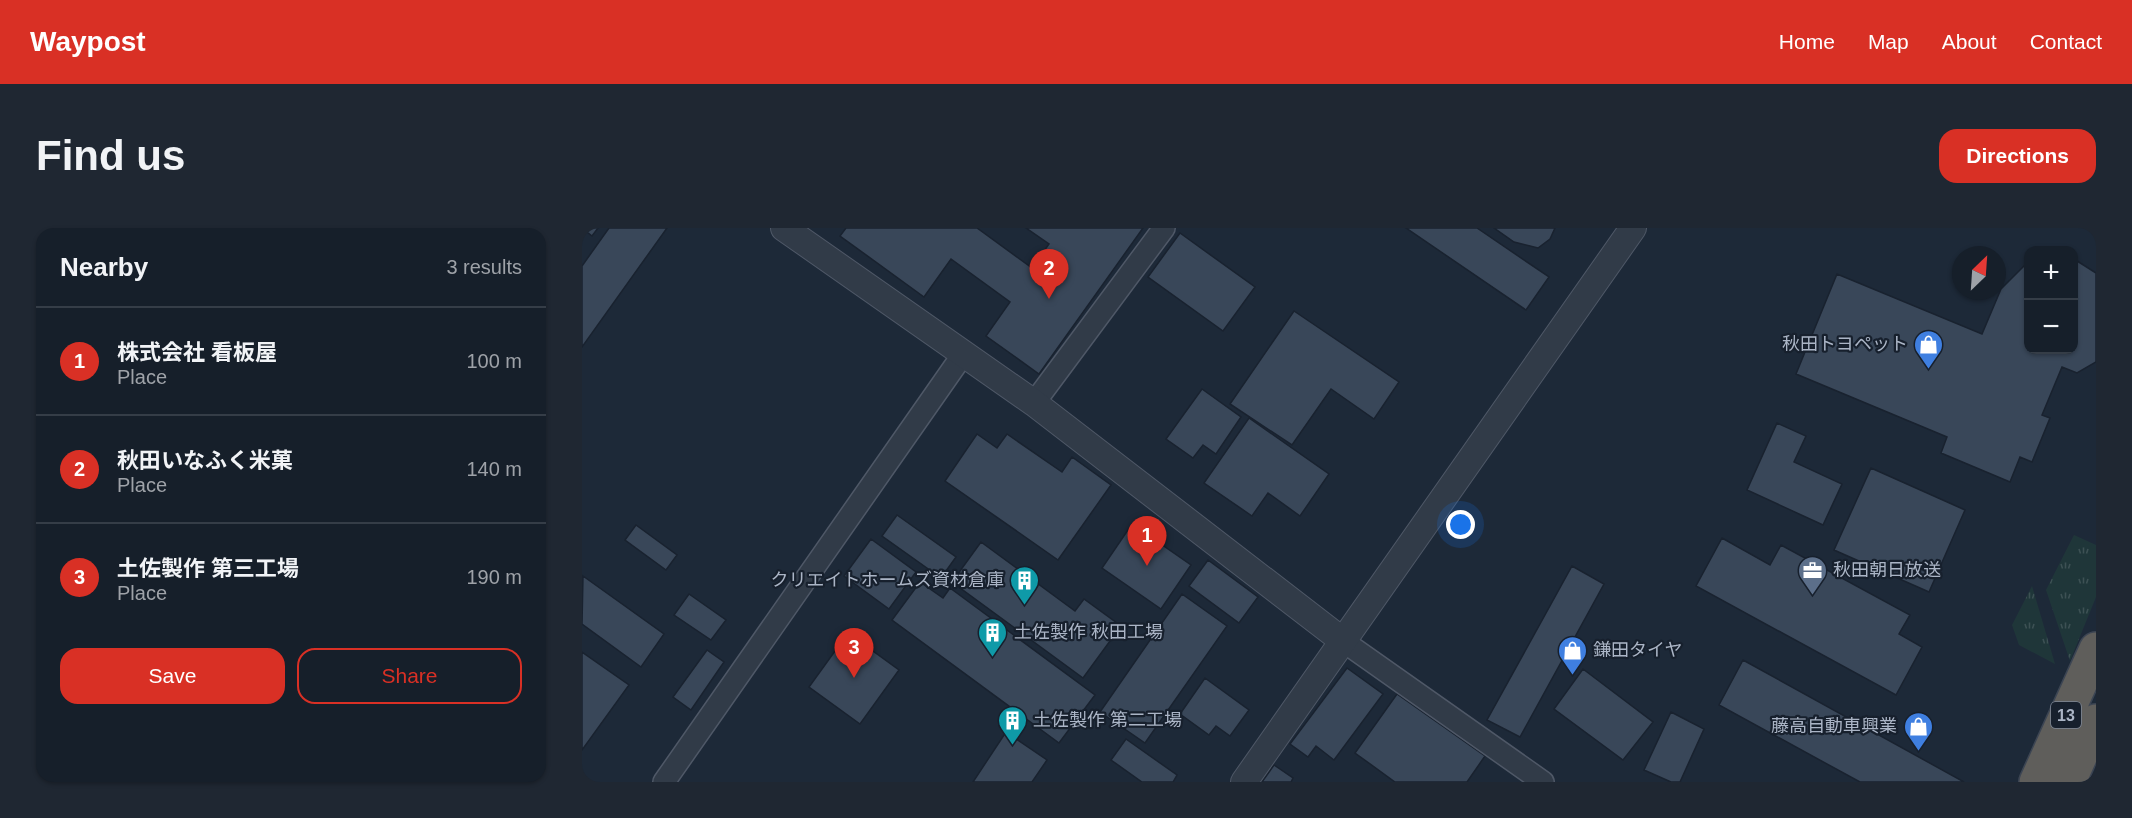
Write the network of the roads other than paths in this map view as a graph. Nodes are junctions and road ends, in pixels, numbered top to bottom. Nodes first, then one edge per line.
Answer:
1 (784, 228) edge
2 (1164, 228) edge
3 (1633, 228) edge
4 (964, 353) junction
5 (1034, 404) junction
6 (1343, 641) junction
7 (2096, 649) edge
8 (2096, 721) edge
9 (664, 782) edge
10 (1244, 782) edge
11 (1543, 782) edge
12 (2036, 782) edge
13 (2069, 782) edge

1 - 4 street
2 - 5 street
3 - 6 street
4 - 5 street
4 - 9 street
5 - 6 street
6 - 10 street
6 - 11 street
7 - 12 highway, 13
8 - 13 highway, 13

